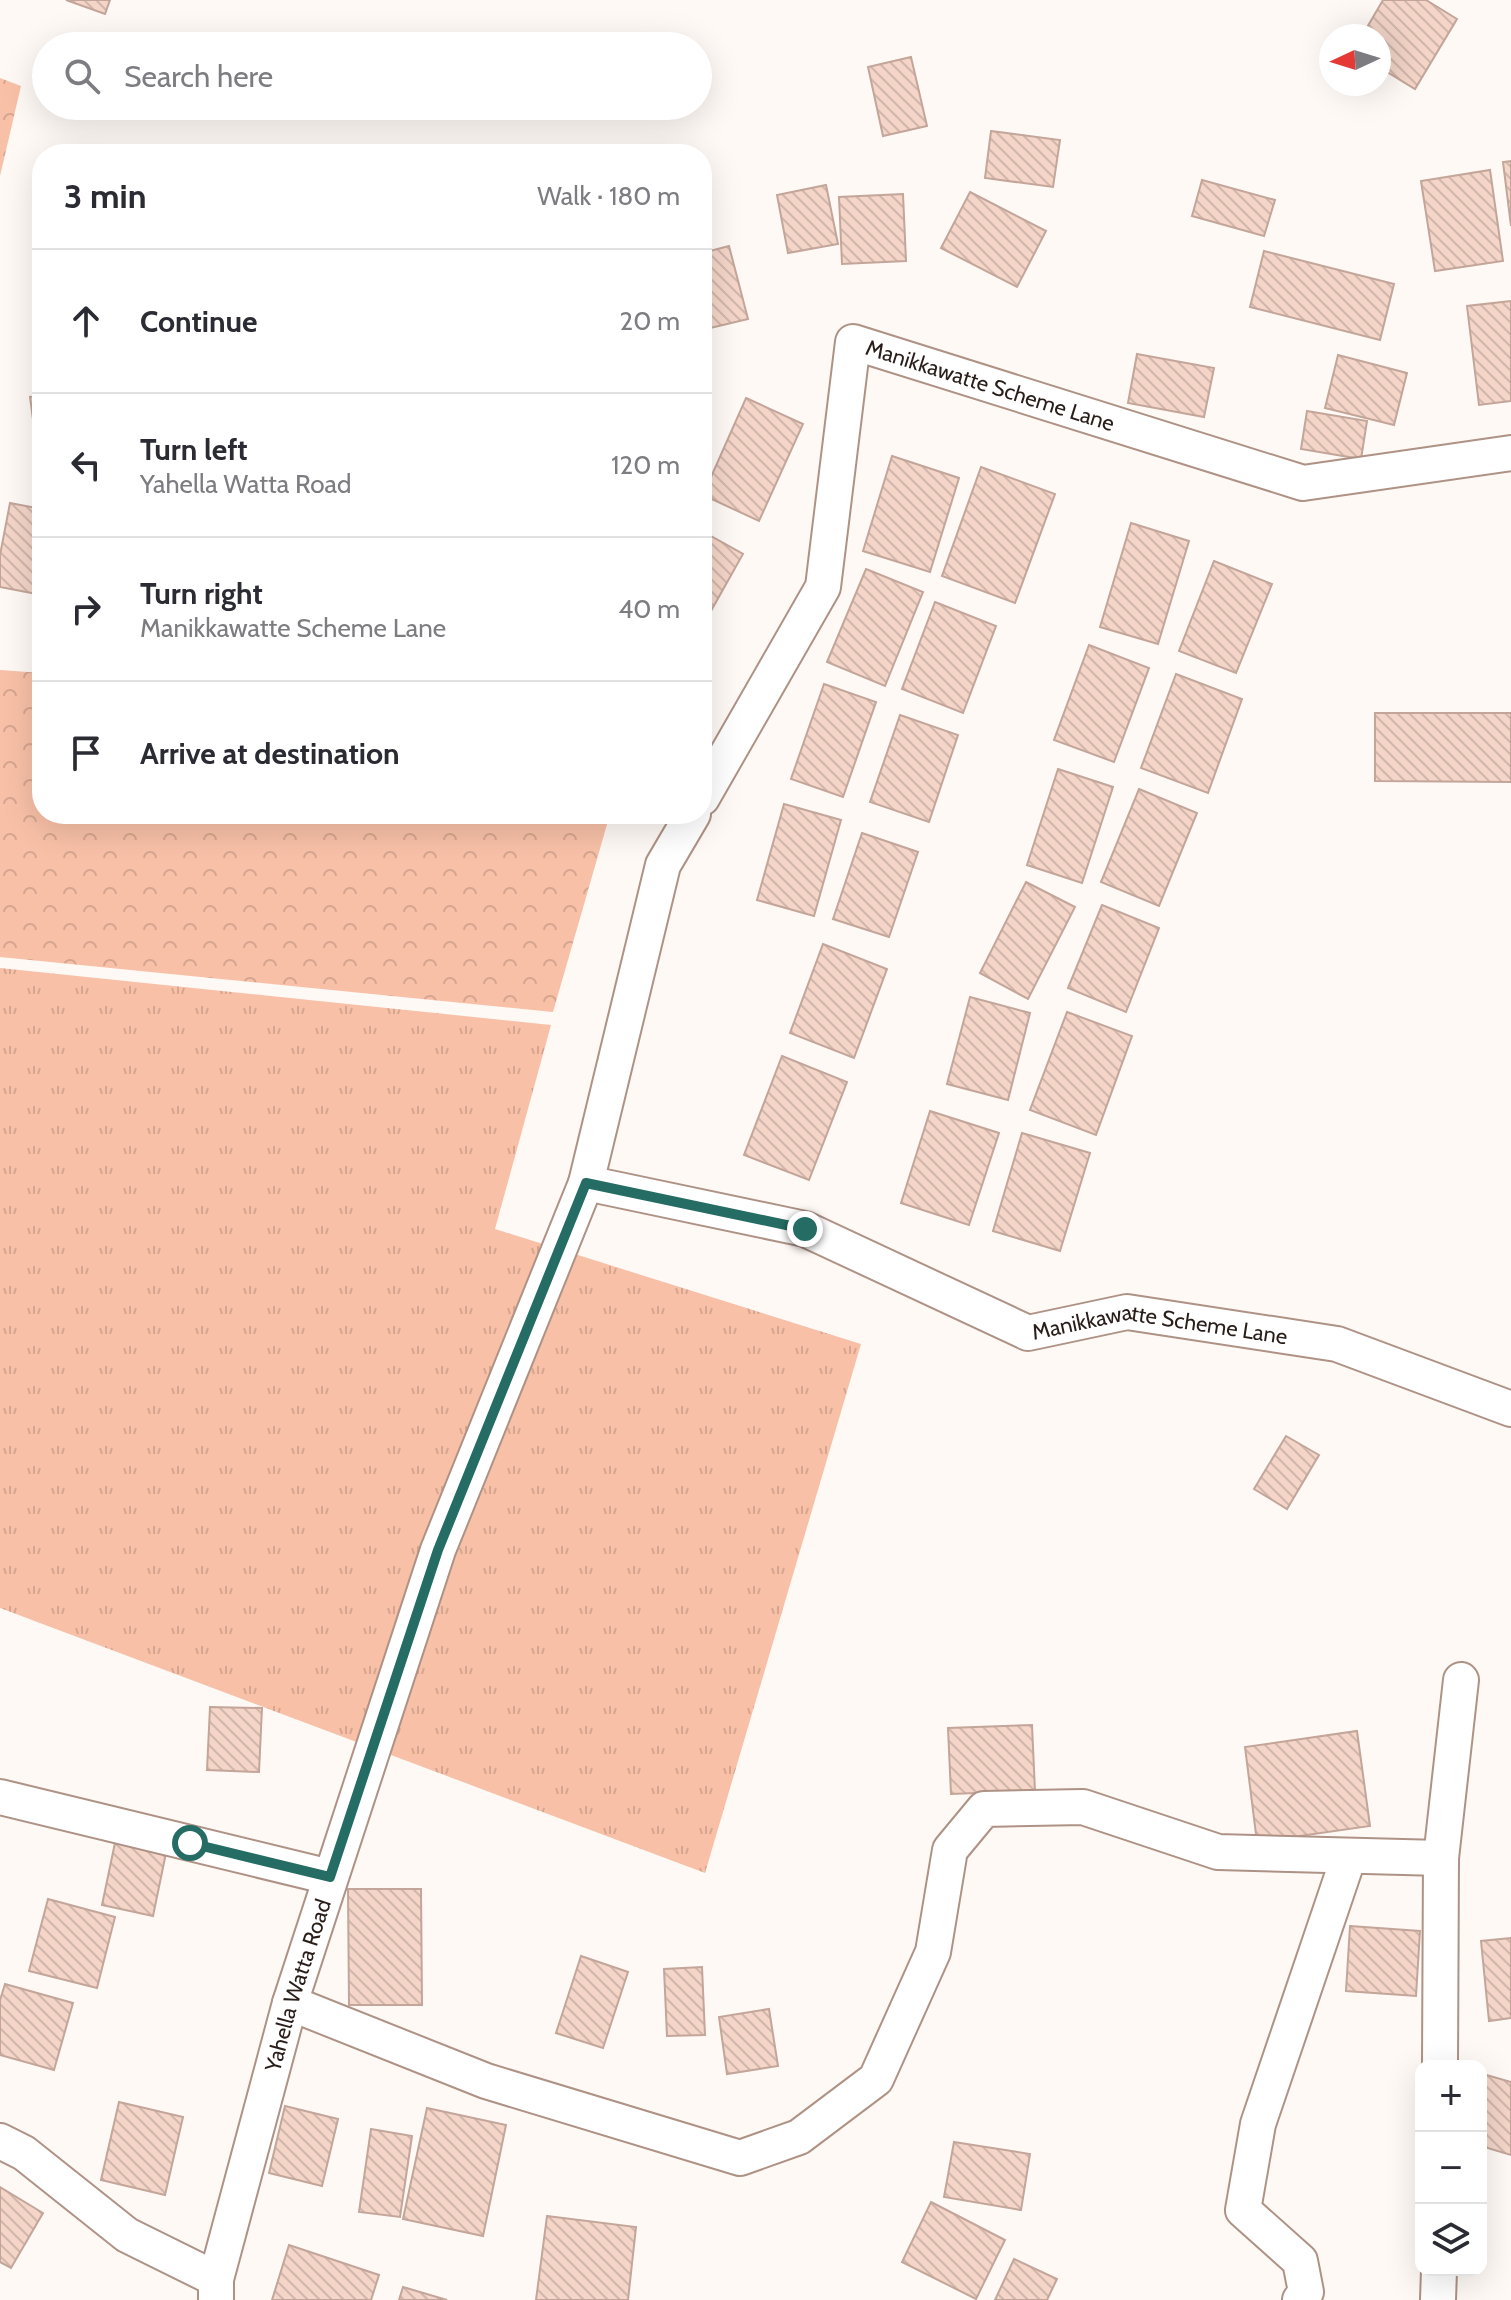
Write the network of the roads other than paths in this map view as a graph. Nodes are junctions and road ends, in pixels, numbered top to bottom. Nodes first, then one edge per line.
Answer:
1 (1511, 453) edge
2 (712, 781) edge
3 (687, 824) edge
4 (586, 1183) junction
5 (1511, 1409) edge
6 (1461, 1680) dead end
7 (0, 1797) edge
8 (1349, 1856) junction
9 (1441, 1858) junction
10 (330, 1877) junction
11 (290, 2003) junction
12 (1440, 2060) edge
13 (0, 2141) edge
14 (1439, 2276) edge
15 (216, 2289) edge
16 (1300, 2300) edge
17 (1438, 2300) edge

1 - 2 street, Manikkawatte Scheme Lane
3 - 4 street
4 - 5 street, Manikkawatte Scheme Lane
4 - 10 street, Yahella Watta Road
6 - 9 street
7 - 10 street
8 - 9 street
8 - 11 street
8 - 16 street
9 - 12 street
10 - 11 street, Yahella Watta Road
11 - 15 street, Yahella Watta Road
13 - 15 street
14 - 17 street

